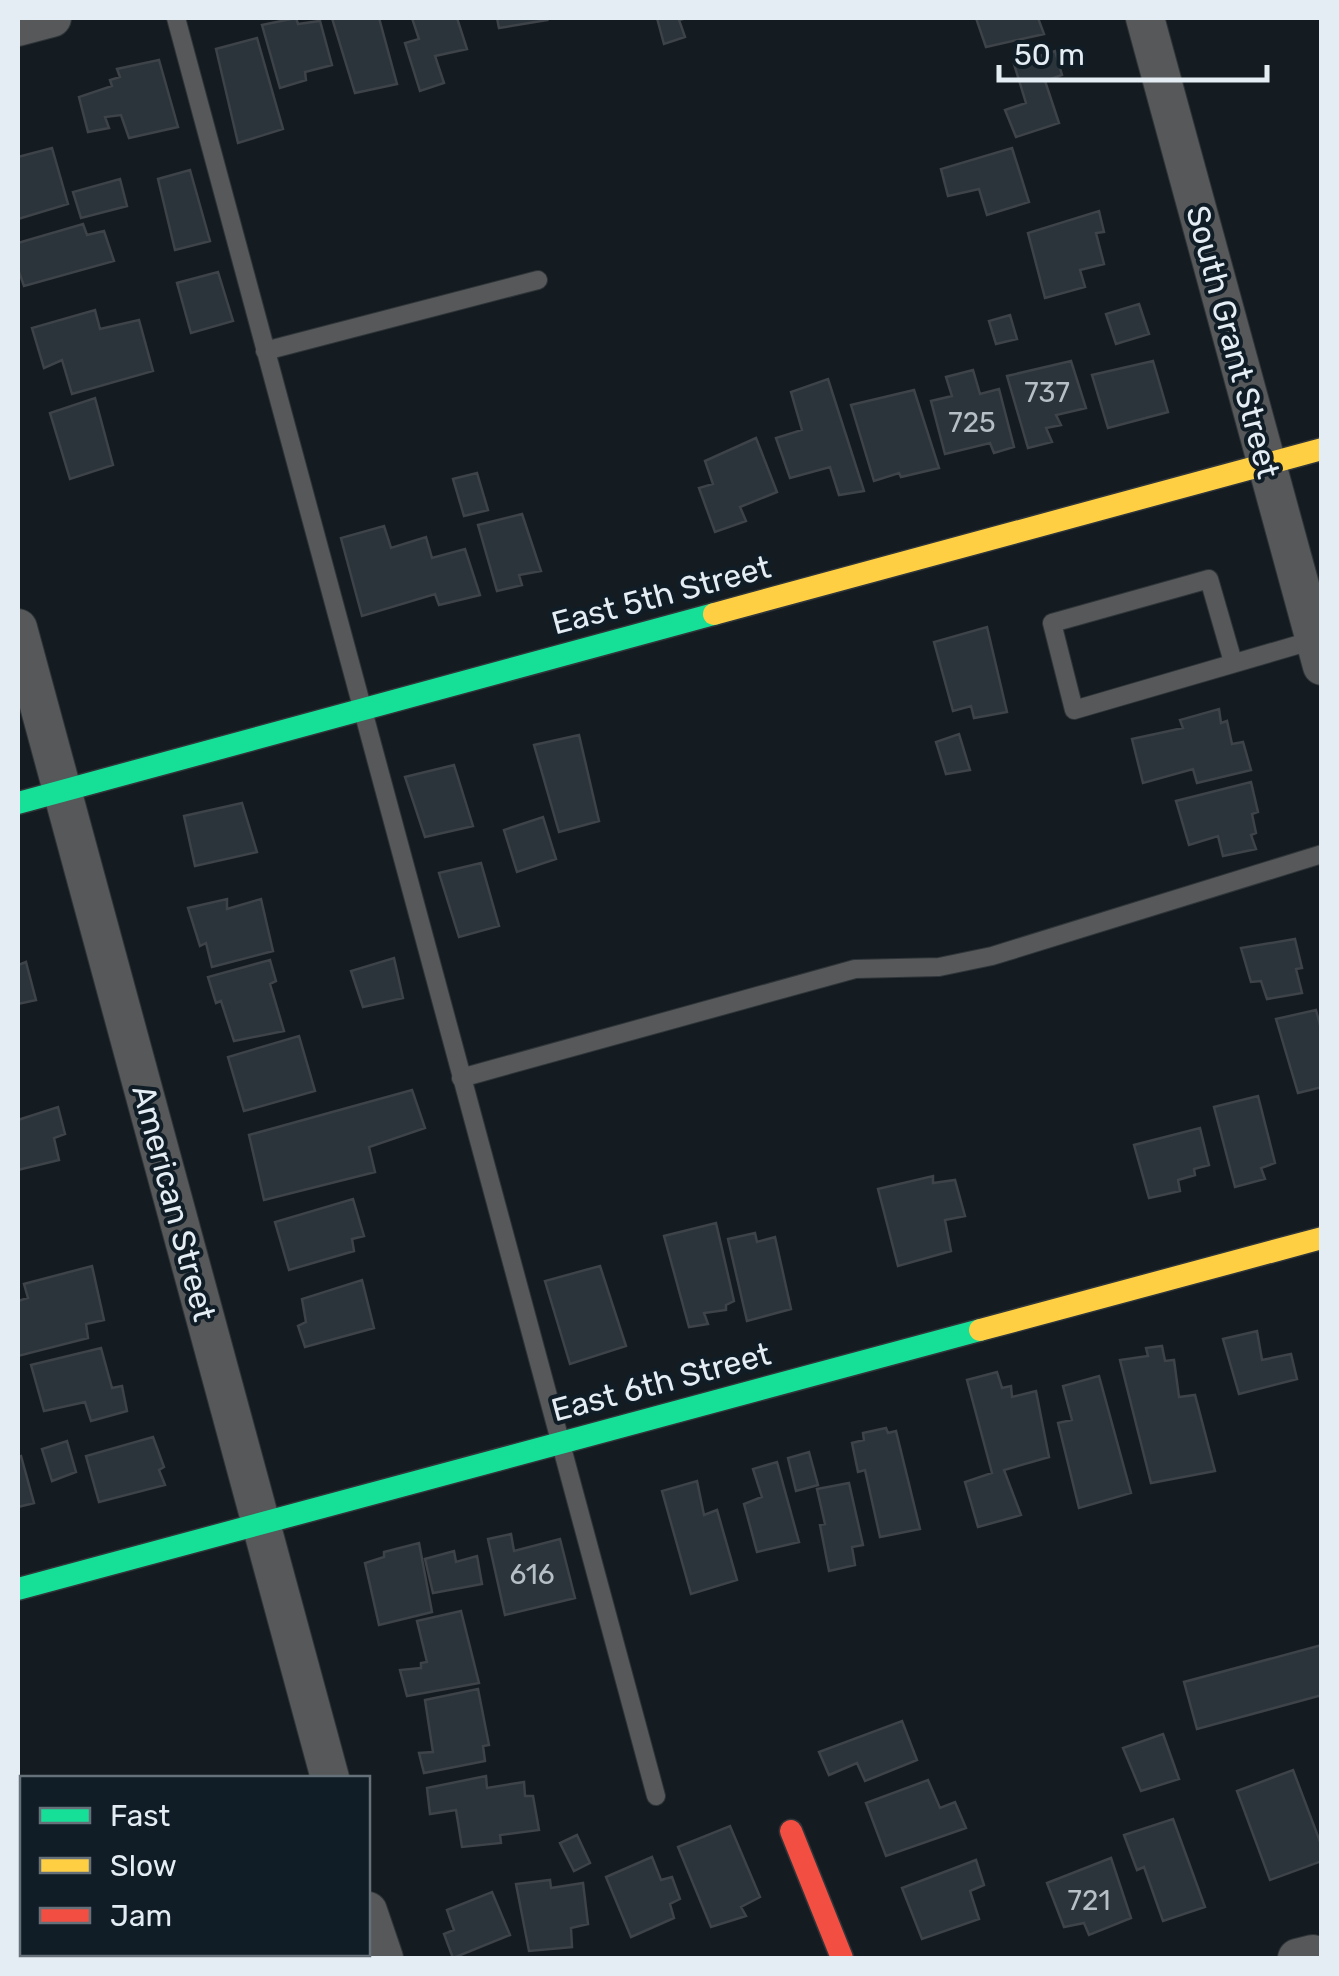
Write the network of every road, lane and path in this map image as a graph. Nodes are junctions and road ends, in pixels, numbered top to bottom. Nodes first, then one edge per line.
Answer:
1 (52, 18) edge
2 (176, 18) edge
3 (1144, 18) edge
4 (18, 27) edge
5 (538, 280) dead end
6 (265, 352) junction
7 (1322, 449) edge
8 (1266, 464) junction
9 (18, 628) edge
10 (1318, 653) edge
11 (1233, 662) junction
12 (361, 710) junction
13 (62, 791) junction
14 (18, 803) edge
15 (1322, 854) edge
16 (460, 1078) junction
17 (1322, 1238) edge
18 (560, 1443) junction
19 (261, 1524) junction
20 (18, 1589) edge
21 (329, 1776) edge
22 (656, 1796) dead end
23 (791, 1832) dead end
24 (370, 1917) edge
25 (384, 1958) edge
26 (842, 1958) edge

1 - 4 street
2 - 6 lane
3 - 8 street, South Grant Street
5 - 6 lane
6 - 12 lane
7 - 8 street, East 5th Street
8 - 10 street, South Grant Street
8 - 12 street, East 5th Street
9 - 13 street, American Street
10 - 11 lane
11 - 11 lane
12 - 13 street, East 5th Street
12 - 16 lane
13 - 14 street, East 5th Street
13 - 19 street, American Street
15 - 16 lane
16 - 18 lane
17 - 18 street, East 6th Street
18 - 19 street, East 6th Street
18 - 22 lane
19 - 20 street, East 6th Street
19 - 21 street, American Street
23 - 26 street
24 - 25 street

